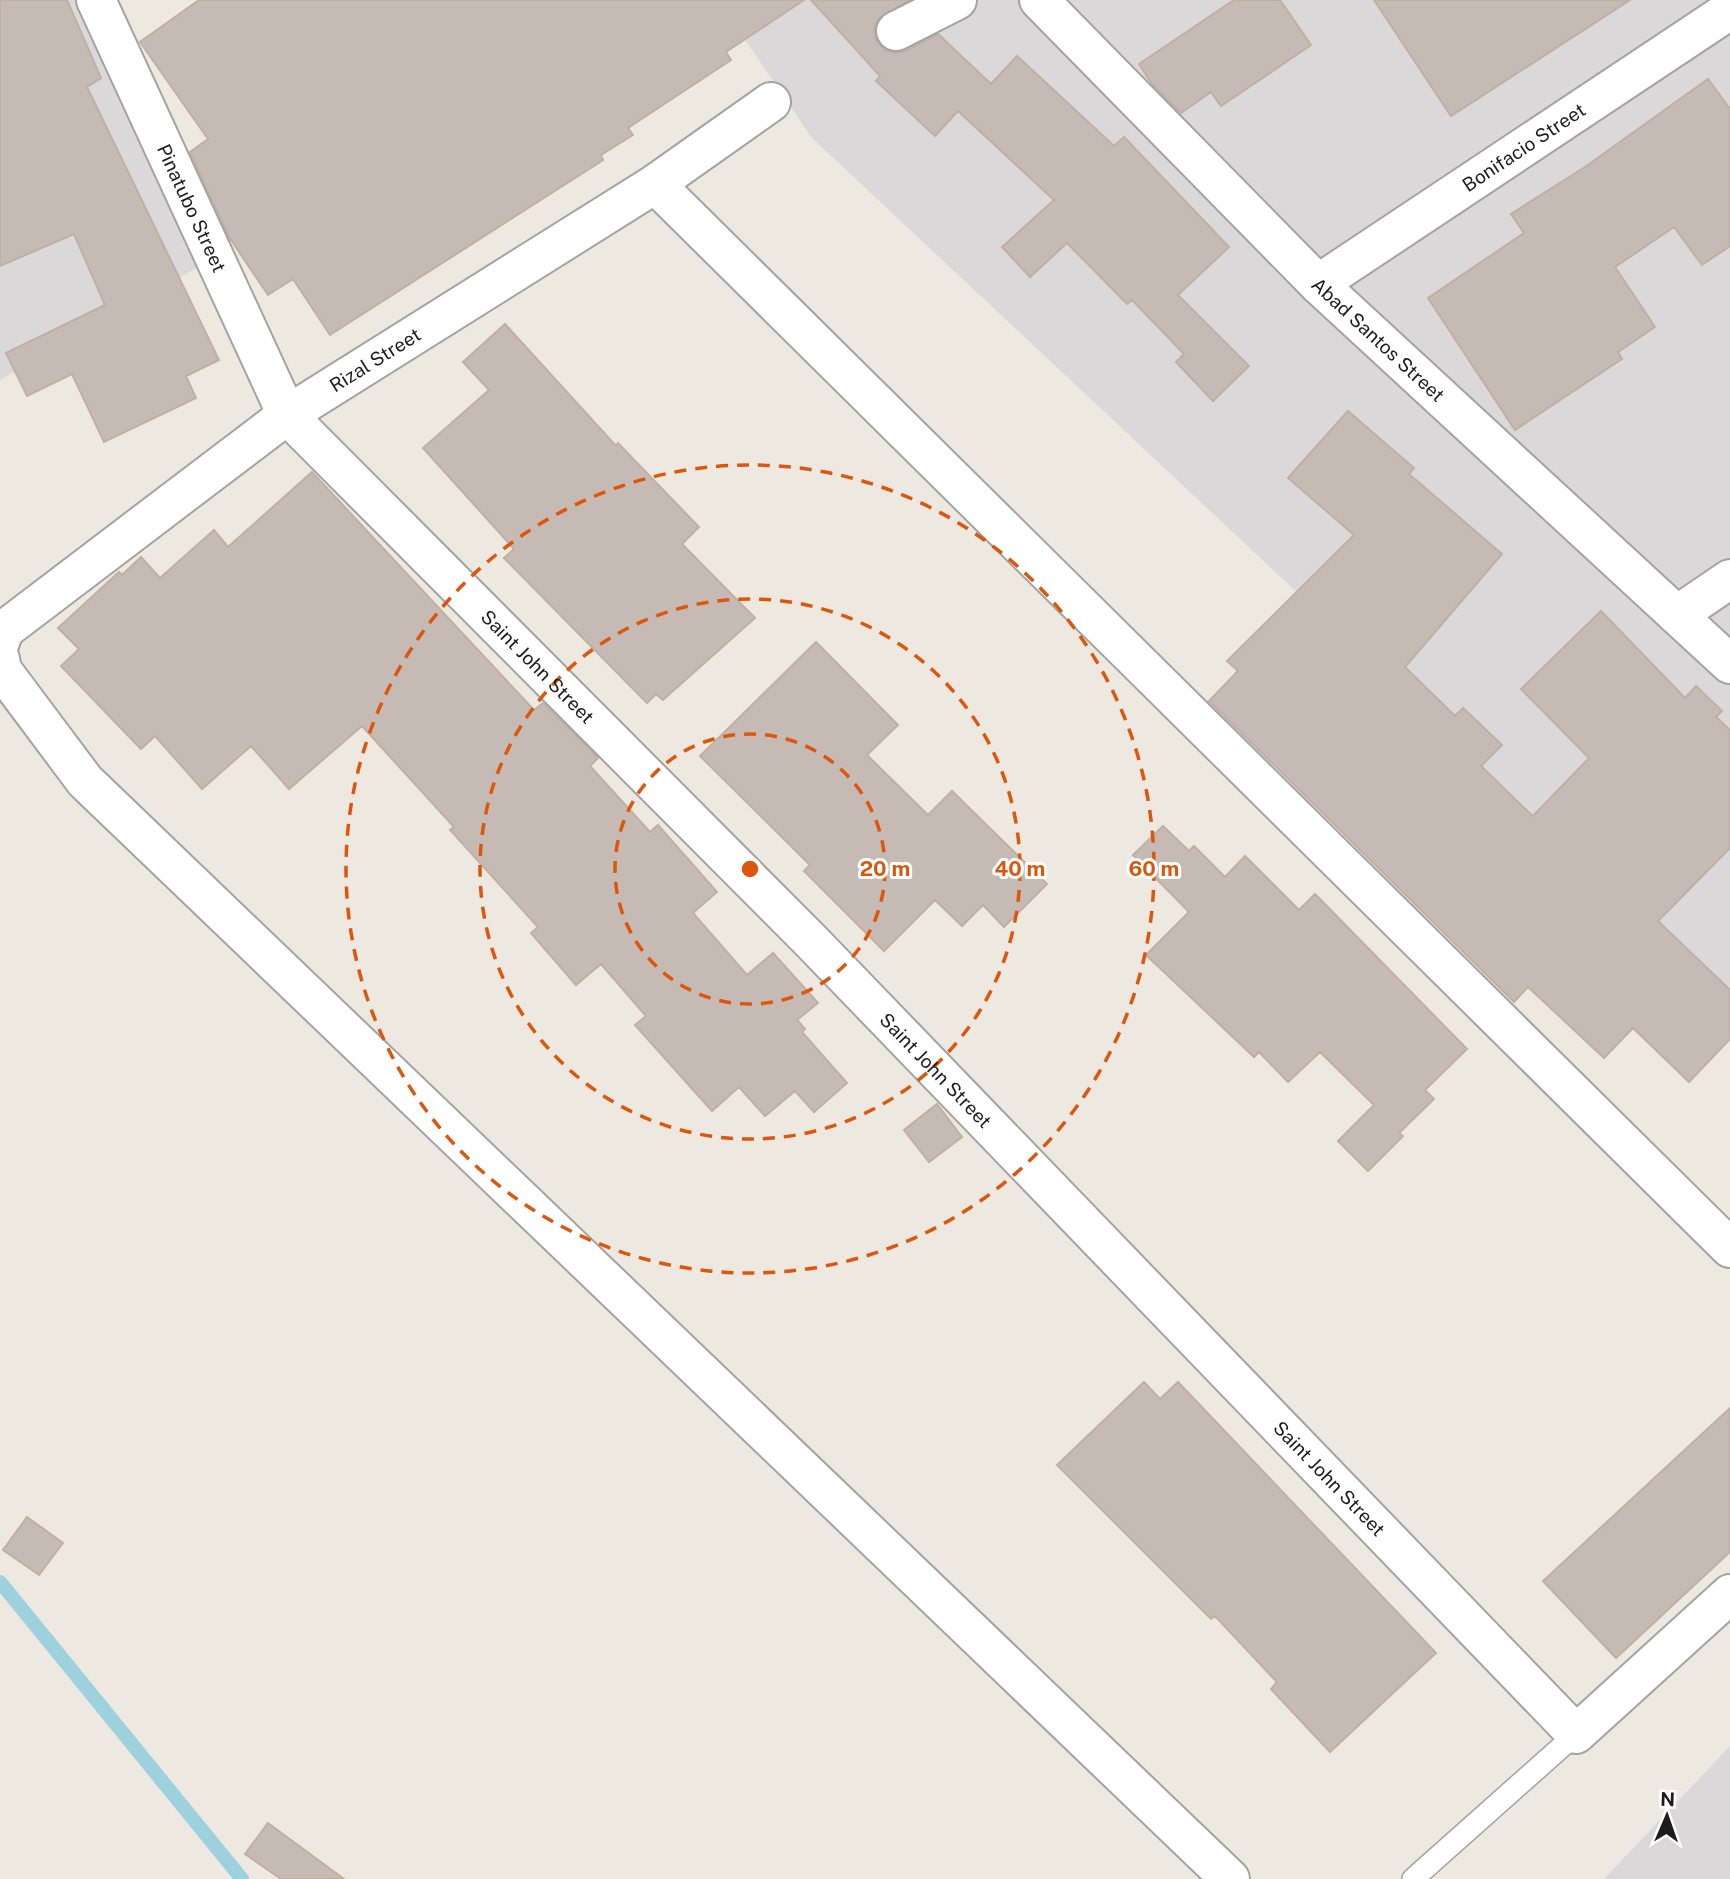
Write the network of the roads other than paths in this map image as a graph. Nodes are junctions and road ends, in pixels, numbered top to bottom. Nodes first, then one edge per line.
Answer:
1 (957, 0) edge
2 (1039, 0) edge
3 (109, 5) edge
4 (1730, 10) edge
5 (896, 31) dead end
6 (771, 102) dead end
7 (655, 184) junction
8 (1318, 284) junction
9 (287, 415) junction
10 (1730, 579) edge
11 (1677, 615) junction
12 (0, 642) edge
13 (0, 659) edge
14 (1730, 664) edge
15 (1730, 1248) edge
16 (1730, 1594) edge
17 (1576, 1734) junction
18 (1230, 1879) edge
19 (1413, 1879) edge

1 - 5 street
2 - 8 street, Abad Santos Street
3 - 9 street, Pinatubo Street
4 - 8 street, Bonifacio Street
6 - 7 street, Rizal Street
7 - 9 street, Rizal Street
7 - 15 street
8 - 11 street, Abad Santos Street
9 - 12 street, Rizal Street
9 - 17 street, Saint John Street
10 - 11 street
11 - 14 street, Abad Santos Street
13 - 18 street
16 - 17 street
17 - 19 lane

